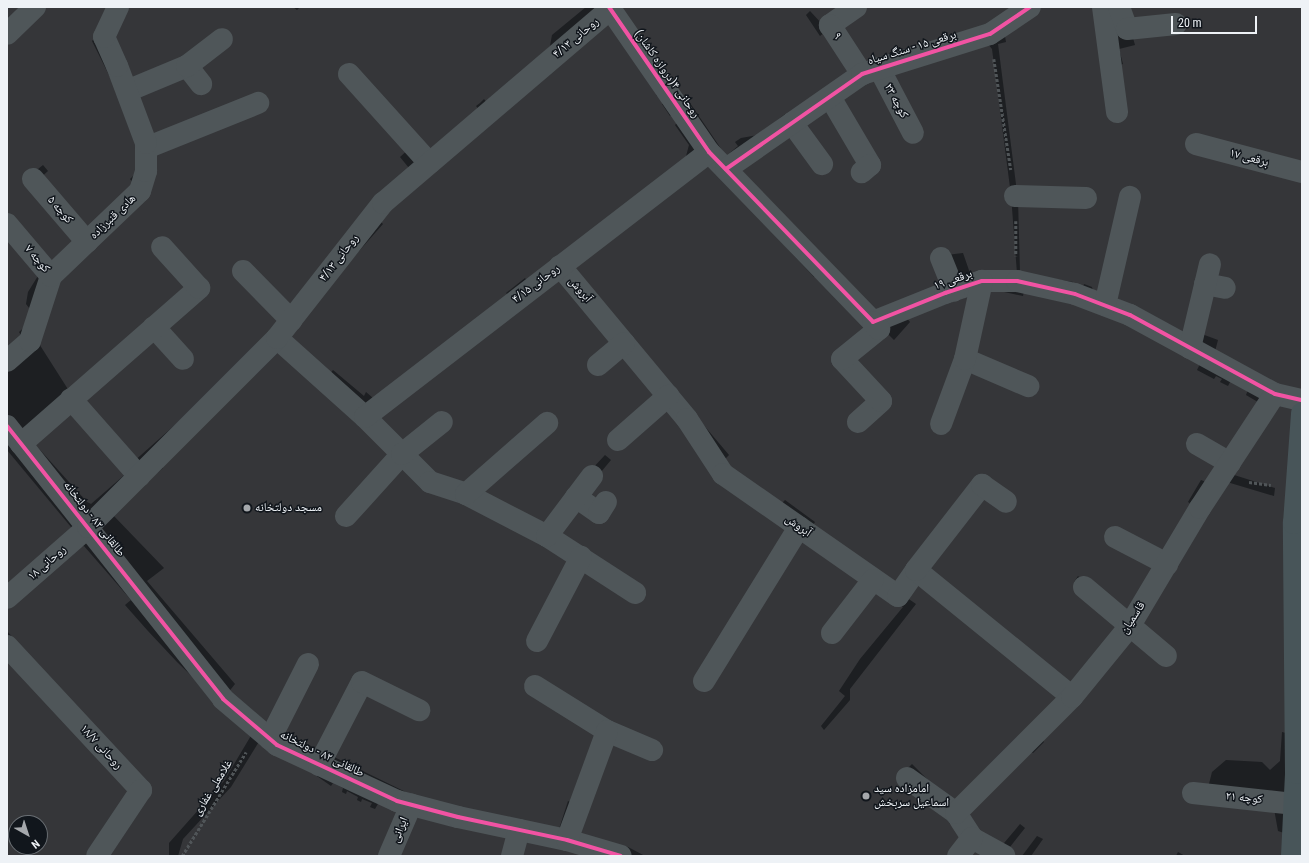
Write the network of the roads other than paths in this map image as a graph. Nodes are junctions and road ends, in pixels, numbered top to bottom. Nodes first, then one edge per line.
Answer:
1 (35, 7) edge
2 (118, 7) edge
3 (856, 7) edge
4 (1030, 7) edge
5 (1102, 7) edge
6 (1119, 7) edge
7 (610, 8) edge
8 (1176, 24) dead end
9 (7, 34) edge
10 (222, 39) dead end
11 (187, 66) junction
12 (870, 71) junction
13 (349, 74) dead end
14 (201, 84) dead end
15 (126, 91) junction
16 (830, 97) junction
17 (258, 103) dead end
18 (1117, 112) dead end
19 (792, 123) junction
20 (914, 134) dead end
21 (1196, 144) dead end
22 (146, 148) junction
23 (709, 152) junction
24 (429, 163) junction
25 (822, 164) dead end
26 (726, 169) junction
27 (862, 172) dead end
28 (1302, 172) edge
29 (33, 179) dead end
30 (1015, 196) road end
31 (1130, 197) dead end
32 (1086, 198) dead end
33 (7, 224) edge
34 (87, 242) junction
35 (162, 247) dead end
36 (941, 258) dead end
37 (560, 266) junction
38 (243, 271) dead end
39 (51, 276) junction
40 (1213, 279) dead end
41 (982, 281) junction
42 (954, 290) junction
43 (1105, 305) junction
44 (291, 320) junction
45 (873, 322) junction
46 (154, 327) junction
47 (277, 338) junction
48 (624, 343) junction
49 (1190, 348) junction
50 (183, 359) dead end
51 (965, 359) junction
52 (7, 361) edge
53 (598, 365) dead end
54 (1028, 386) dead end
55 (1276, 394) junction
56 (668, 396) junction
57 (71, 399) junction
58 (1302, 400) edge
59 (1302, 413) edge
60 (364, 417) junction
61 (442, 422) dead end
62 (858, 422) dead end
63 (547, 423) dead end
64 (941, 424) dead end
65 (7, 426) edge
66 (618, 440) dead end
67 (21, 444) junction
68 (1197, 444) dead end
69 (402, 454) junction
70 (1225, 470) junction
71 (139, 476) junction
72 (592, 476) dead end
73 (466, 494) junction
74 (576, 497) junction
75 (606, 502) dead end
76 (1006, 502) dead end
77 (346, 516) dead end
78 (799, 527) junction
79 (88, 528) junction
80 (547, 536) junction
81 (1115, 537) dead end
82 (581, 557) junction
83 (1167, 564) junction
84 (916, 570) junction
85 (873, 580) junction
86 (1084, 587) dead end
87 (635, 593) dead end
88 (7, 598) edge
89 (1129, 627) junction
90 (832, 633) dead end
91 (537, 641) dead end
92 (7, 646) edge
93 (1166, 656) dead end
94 (308, 664) dead end
95 (704, 680) dead end
96 (535, 686) dead end
97 (1072, 697) junction
98 (418, 710) dead end
99 (607, 731) junction
100 (265, 735) junction
101 (652, 750) dead end
102 (319, 765) junction
103 (907, 778) dead end
104 (1193, 793) dead end
105 (1295, 804) junction
106 (411, 805) junction
107 (956, 813) junction
108 (519, 830) junction
109 (972, 838) junction
110 (567, 840) junction
111 (97, 856) edge
112 (390, 856) edge
113 (512, 856) edge
114 (621, 856) edge
115 (958, 856) edge
116 (1004, 856) edge
117 (1292, 856) edge

1 - 9 street
2 - 15 street, هادی قنبرزاده
3 - 12 street, ۹
4 - 12 street, برقعی ۱۵ - سنگ سیاه
5 - 18 street
6 - 8 street
7 - 23 street, روحانی ۴(دروازه کاشان)
7 - 24 street, روحانی ۴/۱۳
10 - 11 street
11 - 14 street
11 - 15 street
12 - 16 street, برقعی ۱۵ - سنگ سیاه
12 - 20 street, کوچه ۲۳
13 - 24 street
15 - 22 street, هادی قنبرزاده
16 - 19 street, برقعی ۱۵ - سنگ سیاه
16 - 27 street
17 - 22 street
19 - 25 street
19 - 26 street, برقعی ۱۵ - سنگ سیاه
21 - 28 street, برقعی ۱۷
22 - 34 street, هادی قنبرزاده
23 - 26 street
23 - 37 street, روحانی ۴/۱۵
24 - 44 street, روحانی ۴/۱۳
26 - 45 street
29 - 34 street, کوچه ۵
30 - 32 street
31 - 43 street
33 - 39 street, کوچه ۷
34 - 39 street, هادی قنبرزاده
35 - 46 street
36 - 42 street
37 - 48 street, آبروش
37 - 60 street, روحانی ۴/۱۵
38 - 44 street
39 - 52 street, هادی قنبرزاده
40 - 49 street
41 - 42 street, برقعی ۱۹
41 - 43 street, برقعی ۱۹
41 - 51 street
42 - 45 street, برقعی ۱۹
43 - 49 street, برقعی ۱۹
44 - 47 street, روحانی ۴/۱۳
45 - 62 street
46 - 50 street
46 - 57 street
47 - 60 street
47 - 71 street, روحانی ۴/۱۳
48 - 53 street
48 - 56 street, آبروش
49 - 55 street, برقعی ۱۹
51 - 54 street
51 - 64 street
55 - 58 street, برقعی ۱۹
55 - 70 street, قاسمیان
56 - 66 street
56 - 78 street, آبروش
57 - 67 street
57 - 71 street
59 - 105 main road
60 - 69 street
61 - 69 street
63 - 73 street
65 - 67 street, طالقانی ۸۲ - دولتخانه
67 - 79 street, طالقانی ۸۲ - دولتخانه
68 - 70 street
69 - 73 street
69 - 77 street
70 - 83 street, قاسمیان
71 - 79 street, روحانی ۴/۱۳
72 - 74 street
73 - 80 street
74 - 75 street
74 - 80 street
76 - 84 street
78 - 85 street, آبروش
78 - 95 street
79 - 88 street, روحانی ۱۸
79 - 100 street, طالقانی ۸۲ - دولتخانه
80 - 82 street
81 - 83 street
82 - 87 street
82 - 91 street
83 - 89 street, قاسمیان
84 - 85 street, آبروش
84 - 97 street
85 - 90 street
86 - 89 street
89 - 93 street
89 - 97 street, قاسمیان
92 - 111 street, روحانی ۱۸/۷
94 - 100 street
96 - 99 street
97 - 107 street, قاسمیان
98 - 102 street
99 - 101 street
99 - 110 street
100 - 102 street, طالقانی ۸۲ - دولتخانه
102 - 106 street, طالقانی ۸۲ - دولتخانه
103 - 107 street
104 - 105 street, کوچه ۲۱
105 - 117 main road
106 - 108 street, طالقانی ۸۲ - دولتخانه
106 - 112 street, ایرانی
107 - 109 street
108 - 110 street, طالقانی ۸۲ - دولتخانه
108 - 113 street
109 - 115 street
109 - 116 street
110 - 114 street, طالقانی ۸۲ - دولتخانه

